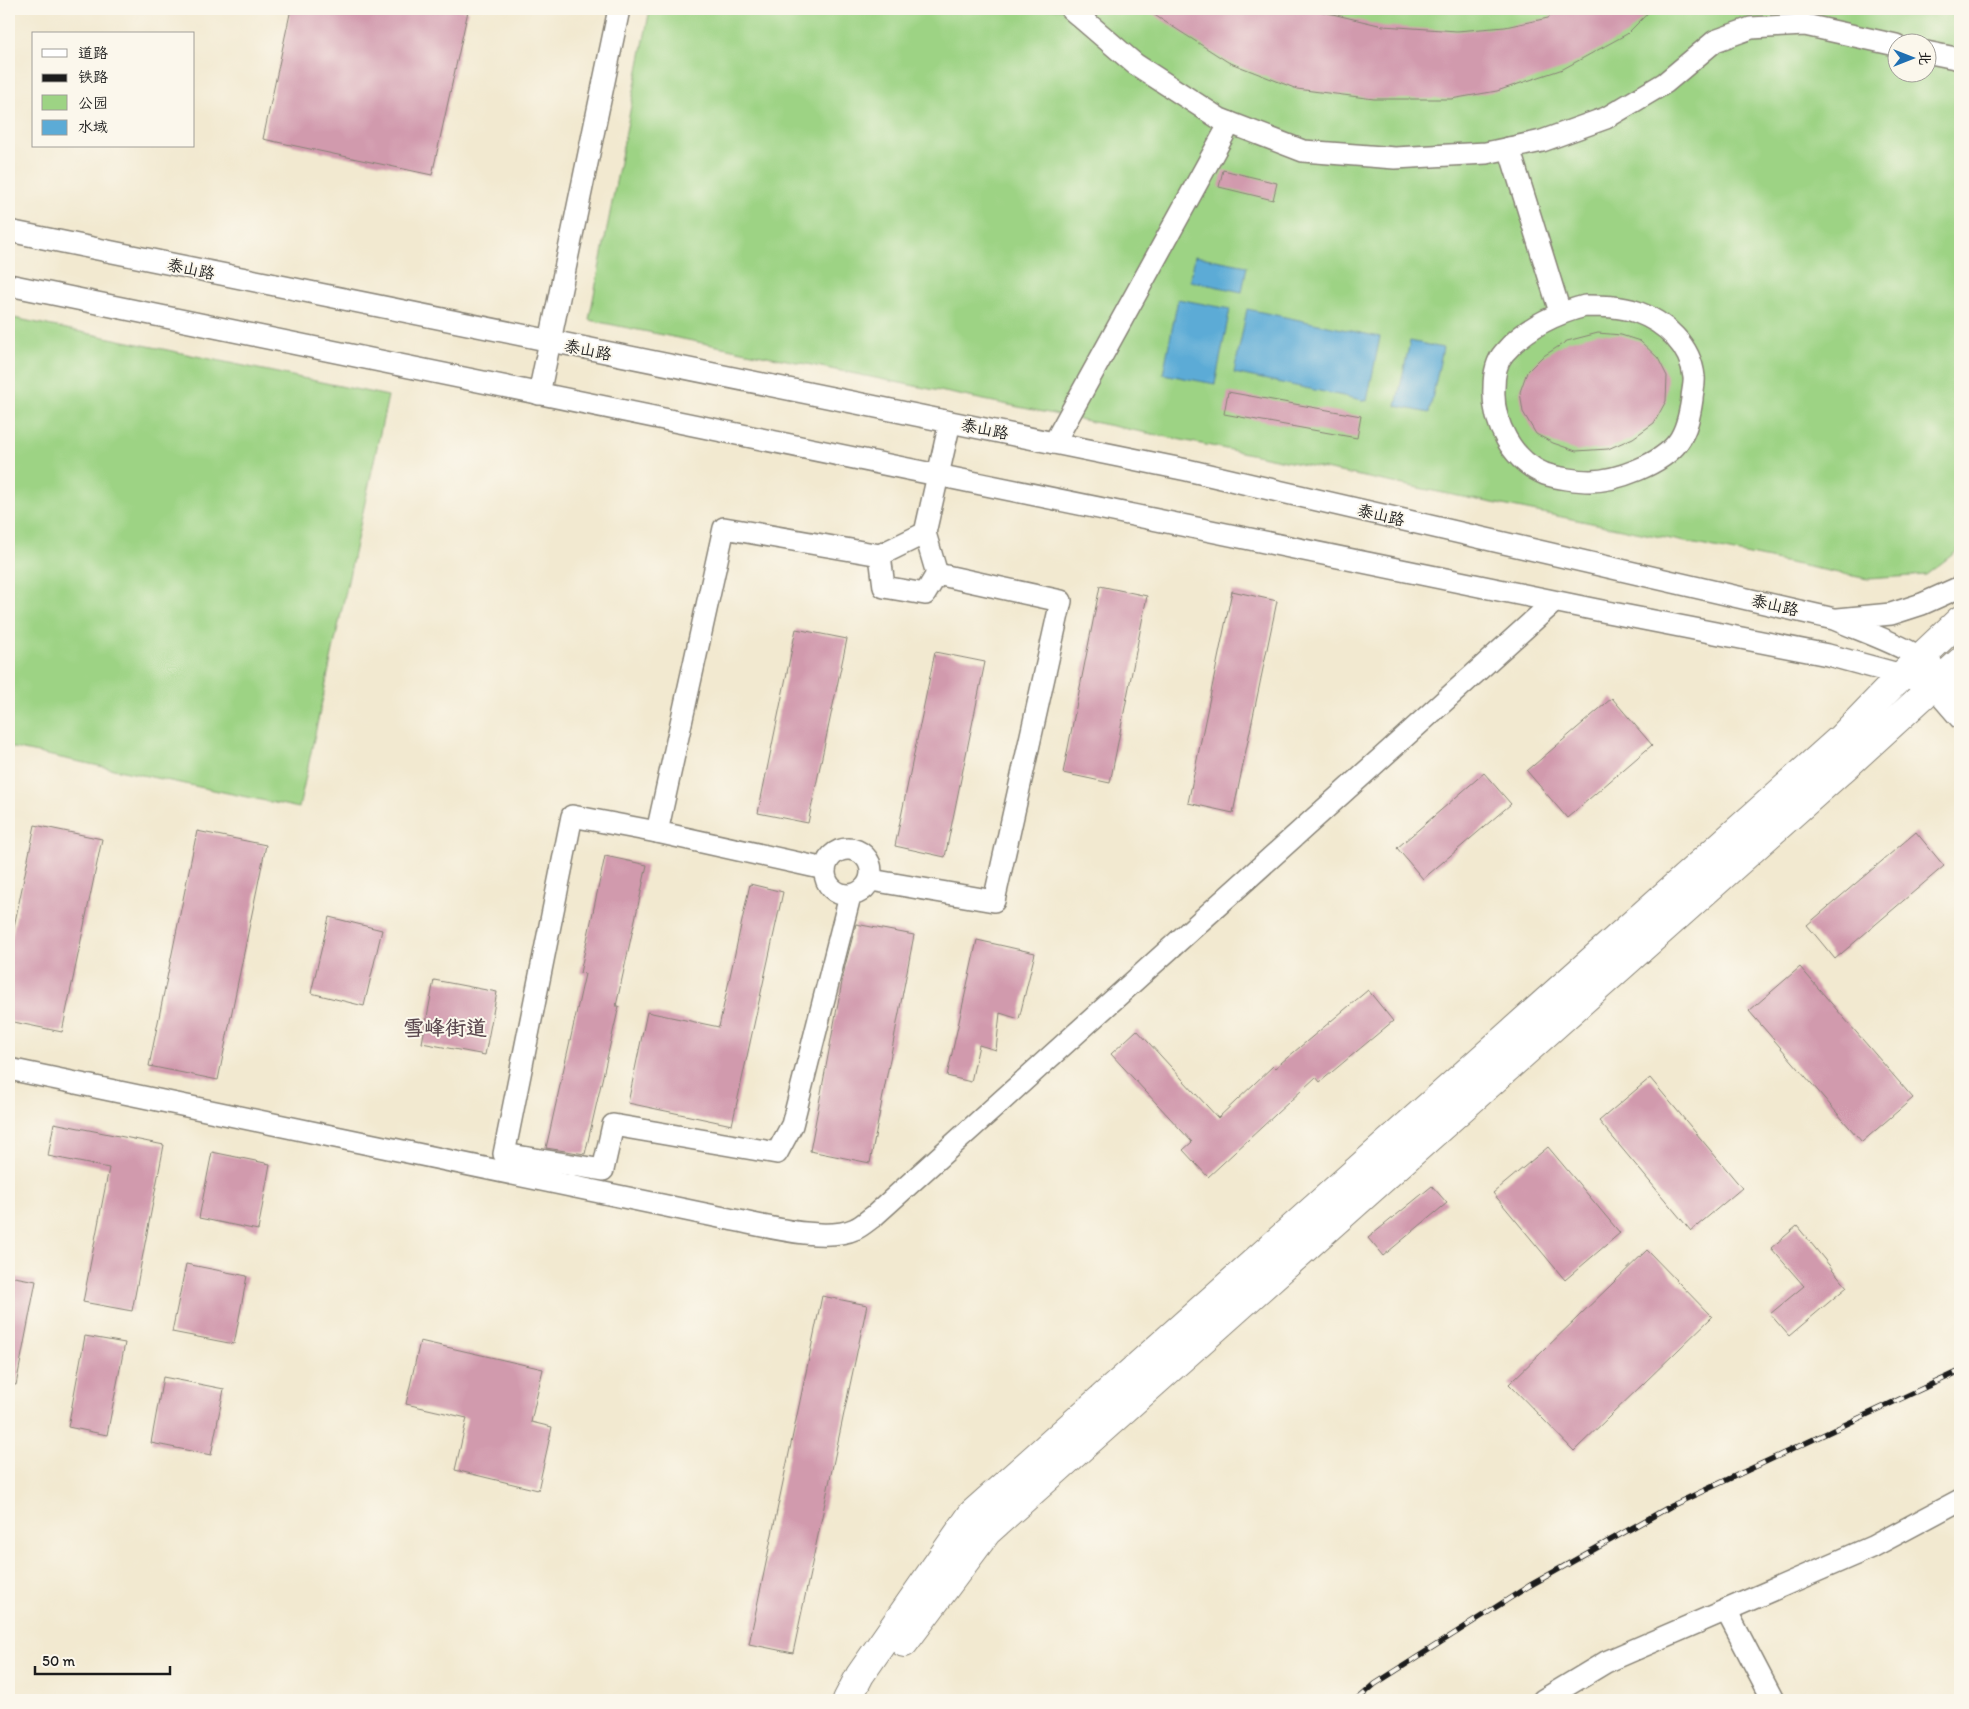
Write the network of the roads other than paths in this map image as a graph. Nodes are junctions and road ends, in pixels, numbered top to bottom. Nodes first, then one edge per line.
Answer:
1 (619, 9) edge
2 (1072, 9) edge
3 (1886, 43) edge
4 (1936, 54) edge
5 (1960, 60) edge
6 (1230, 123) junction
7 (1509, 148) junction
8 (9, 231) edge
9 (9, 285) edge
10 (1560, 312) junction
11 (550, 342) junction
12 (539, 394) junction
13 (950, 422) junction
14 (1054, 443) junction
15 (939, 476) junction
16 (925, 533) junction
17 (880, 556) junction
18 (937, 574) junction
19 (1960, 587) edge
20 (1554, 602) junction
21 (1834, 619) junction
22 (1960, 620) edge
23 (1922, 656) junction
24 (1902, 676) junction
25 (1950, 679) edge
26 (1960, 718) edge
27 (657, 832) junction
28 (825, 869) junction
29 (871, 880) junction
30 (850, 896) junction
31 (9, 1069) edge
32 (1960, 1500) edge
33 (1726, 1610) junction
34 (847, 1700) edge
35 (866, 1700) edge
36 (1543, 1700) edge
37 (1773, 1700) edge

1 - 11 street
2 - 6 street
3 - 7 street
4 - 5 street
6 - 7 street
6 - 14 street
7 - 10 street
8 - 11 street, 泰山路
9 - 12 street
10 - 10 street
11 - 12 street
11 - 13 street, 泰山路
12 - 15 street
13 - 14 street, 泰山路
13 - 15 street
14 - 21 street, 泰山路
15 - 16 street
15 - 20 street
16 - 17 street
16 - 18 street
17 - 18 street
17 - 27 street
18 - 29 street
19 - 21 street
20 - 24 street
20 - 31 street
21 - 23 street, 泰山路
22 - 23 highway
23 - 24 highway
23 - 25 street, 泰山路
24 - 25 street
24 - 34 highway
25 - 26 street, 泰山路
25 - 35 highway
27 - 28 street
27 - 30 street
28 - 29 street
28 - 30 street
29 - 30 street
32 - 33 street
33 - 36 street
33 - 37 street

